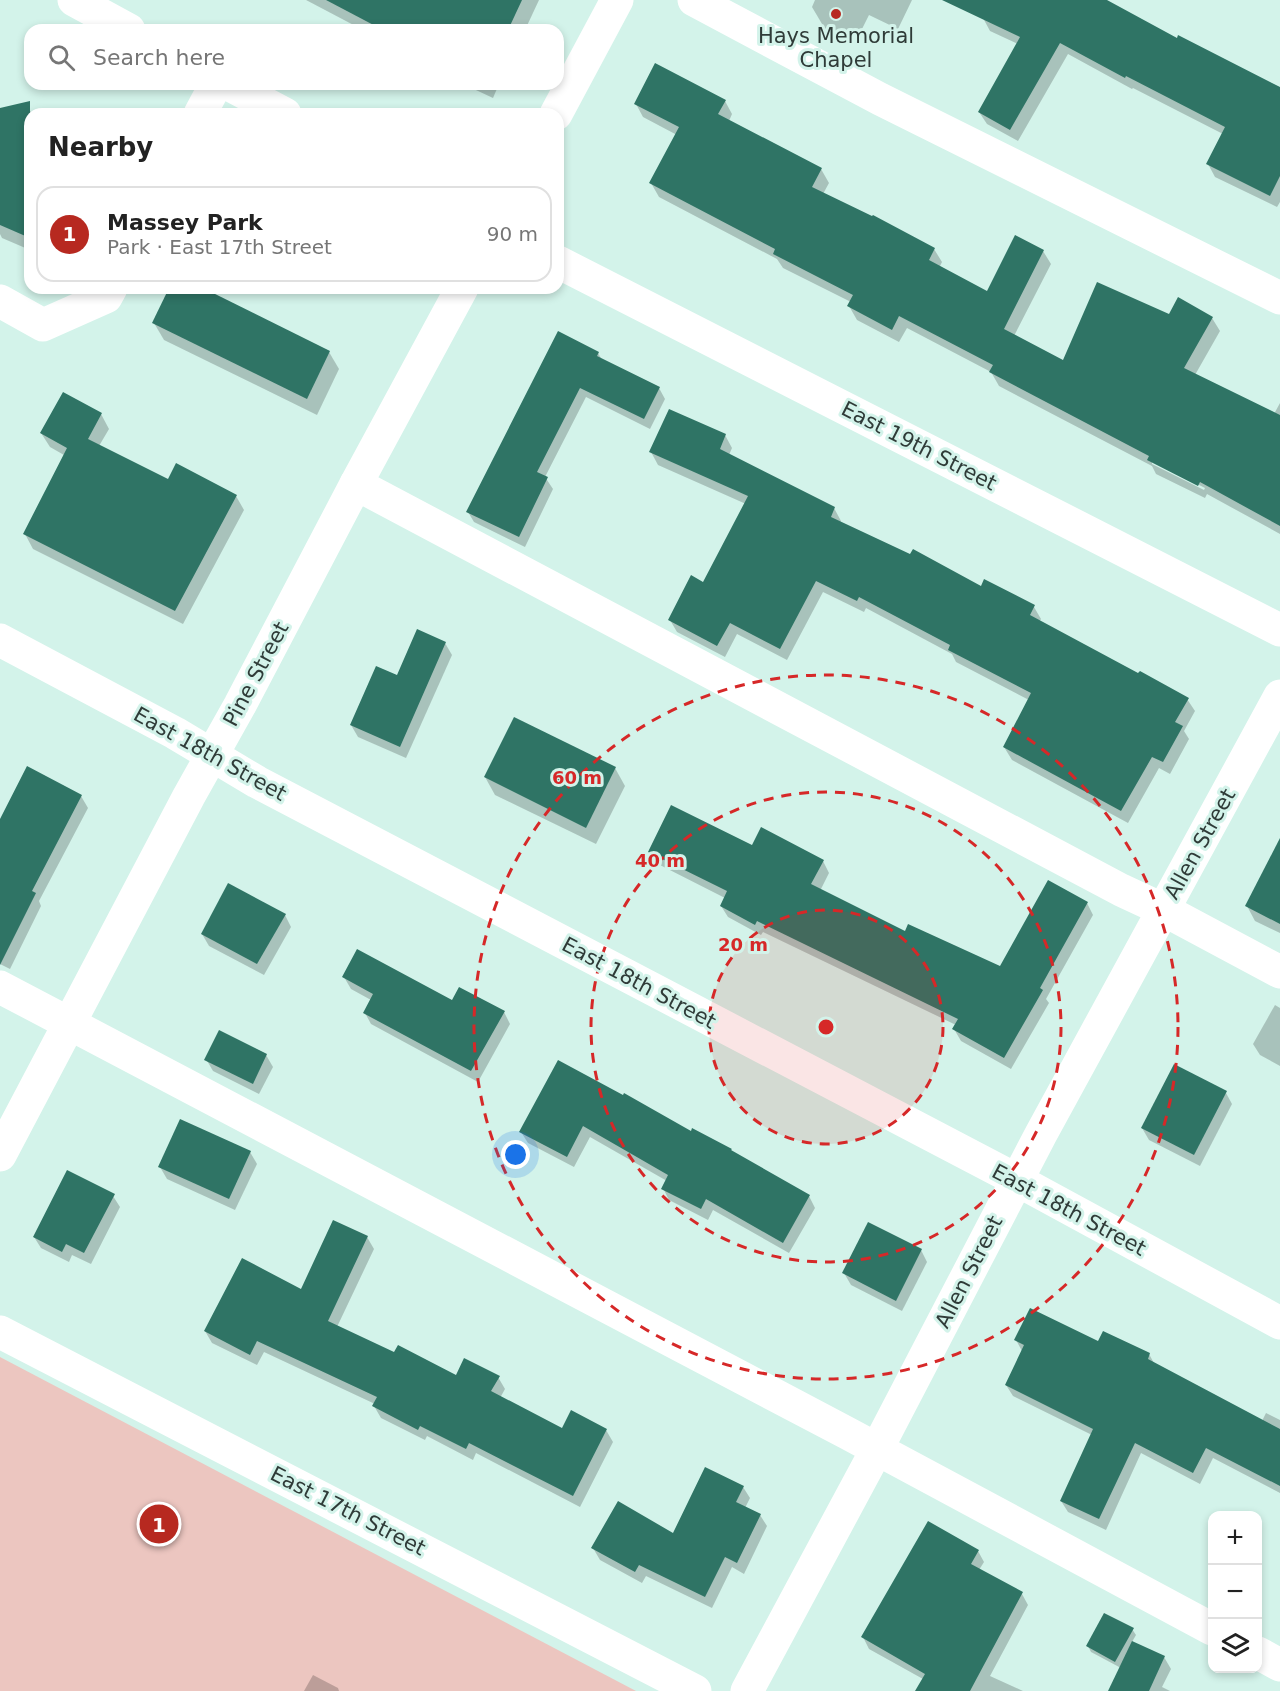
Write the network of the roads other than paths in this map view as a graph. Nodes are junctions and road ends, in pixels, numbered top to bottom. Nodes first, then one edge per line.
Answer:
1 (74, 0) edge
2 (617, 0) edge
3 (694, 0) edge
4 (118, 24) edge
5 (213, 90) edge
6 (239, 90) edge
7 (203, 108) edge
8 (274, 108) edge
9 (559, 108) edge
10 (564, 265) edge
11 (108, 294) edge
12 (459, 294) edge
13 (1280, 298) edge
14 (0, 301) edge
15 (356, 484) junction
16 (1280, 630) edge
17 (0, 639) edge
18 (1280, 696) edge
19 (212, 756) junction
20 (1164, 910) junction
21 (1280, 972) edge
22 (0, 987) edge
23 (69, 1024) junction
24 (0, 1155) edge
25 (1017, 1180) junction
26 (1280, 1323) edge
27 (0, 1332) edge
28 (877, 1449) junction
29 (1208, 1627) edge
30 (1262, 1656) edge
31 (1280, 1665) edge
32 (695, 1691) edge
33 (747, 1691) edge

1 - 4 street
2 - 9 street
3 - 13 street
5 - 7 street
6 - 8 street
10 - 16 street, East 19th Street
11 - 14 street
12 - 15 street, Pine Street
15 - 19 street, Pine Street
15 - 20 street
17 - 19 street, East 18th Street
18 - 20 street, Allen Street
19 - 23 street, Pine Street
19 - 25 street, East 18th Street
20 - 21 street
20 - 25 street, Allen Street
22 - 23 street
23 - 24 street, Pine Street
23 - 28 street
25 - 26 street, East 18th Street
25 - 28 street, Allen Street
27 - 32 street, East 17th Street
28 - 29 street
28 - 33 street, Allen Street
30 - 31 street

